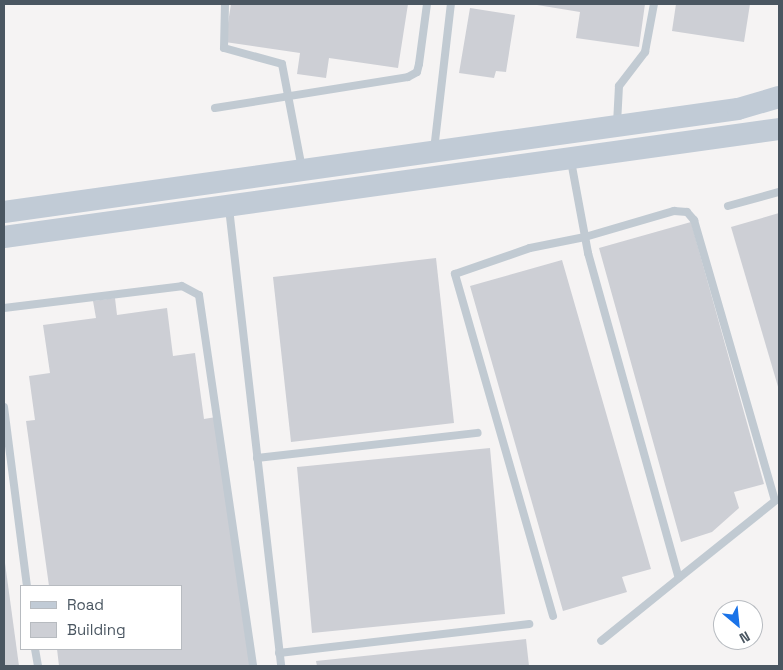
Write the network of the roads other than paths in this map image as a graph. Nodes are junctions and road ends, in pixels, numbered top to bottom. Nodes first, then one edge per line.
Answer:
1 (225, 4) edge
2 (427, 4) edge
3 (451, 4) edge
4 (654, 4) edge
5 (288, 97) junction
6 (779, 97) edge
7 (215, 108) dead end
8 (617, 126) junction
9 (779, 129) edge
10 (434, 152) junction
11 (571, 159) junction
12 (302, 170) junction
13 (779, 192) edge
14 (728, 206) dead end
15 (229, 208) junction
16 (4, 212) edge
17 (4, 237) edge
18 (585, 237) junction
19 (4, 308) edge
20 (4, 407) edge
21 (478, 433) dead end
22 (257, 458) junction
23 (679, 578) junction
24 (27, 585) edge
25 (554, 616) dead end
26 (529, 624) dead end
27 (601, 641) dead end
28 (35, 650) edge
29 (279, 653) junction
30 (38, 666) edge
31 (253, 666) edge
32 (281, 666) edge

1 - 5 lane
2 - 5 lane
3 - 10 lane
4 - 8 lane
5 - 7 lane
5 - 12 lane
6 - 8 street
8 - 10 street
9 - 11 street
10 - 12 street
11 - 15 street
11 - 18 lane
12 - 16 street
13 - 14 lane
15 - 17 street
15 - 22 lane
18 - 23 lane
18 - 23 lane
18 - 25 lane
19 - 31 lane
20 - 24 lane
21 - 22 lane
22 - 29 lane
23 - 27 lane
26 - 29 lane
28 - 30 lane
29 - 32 lane

